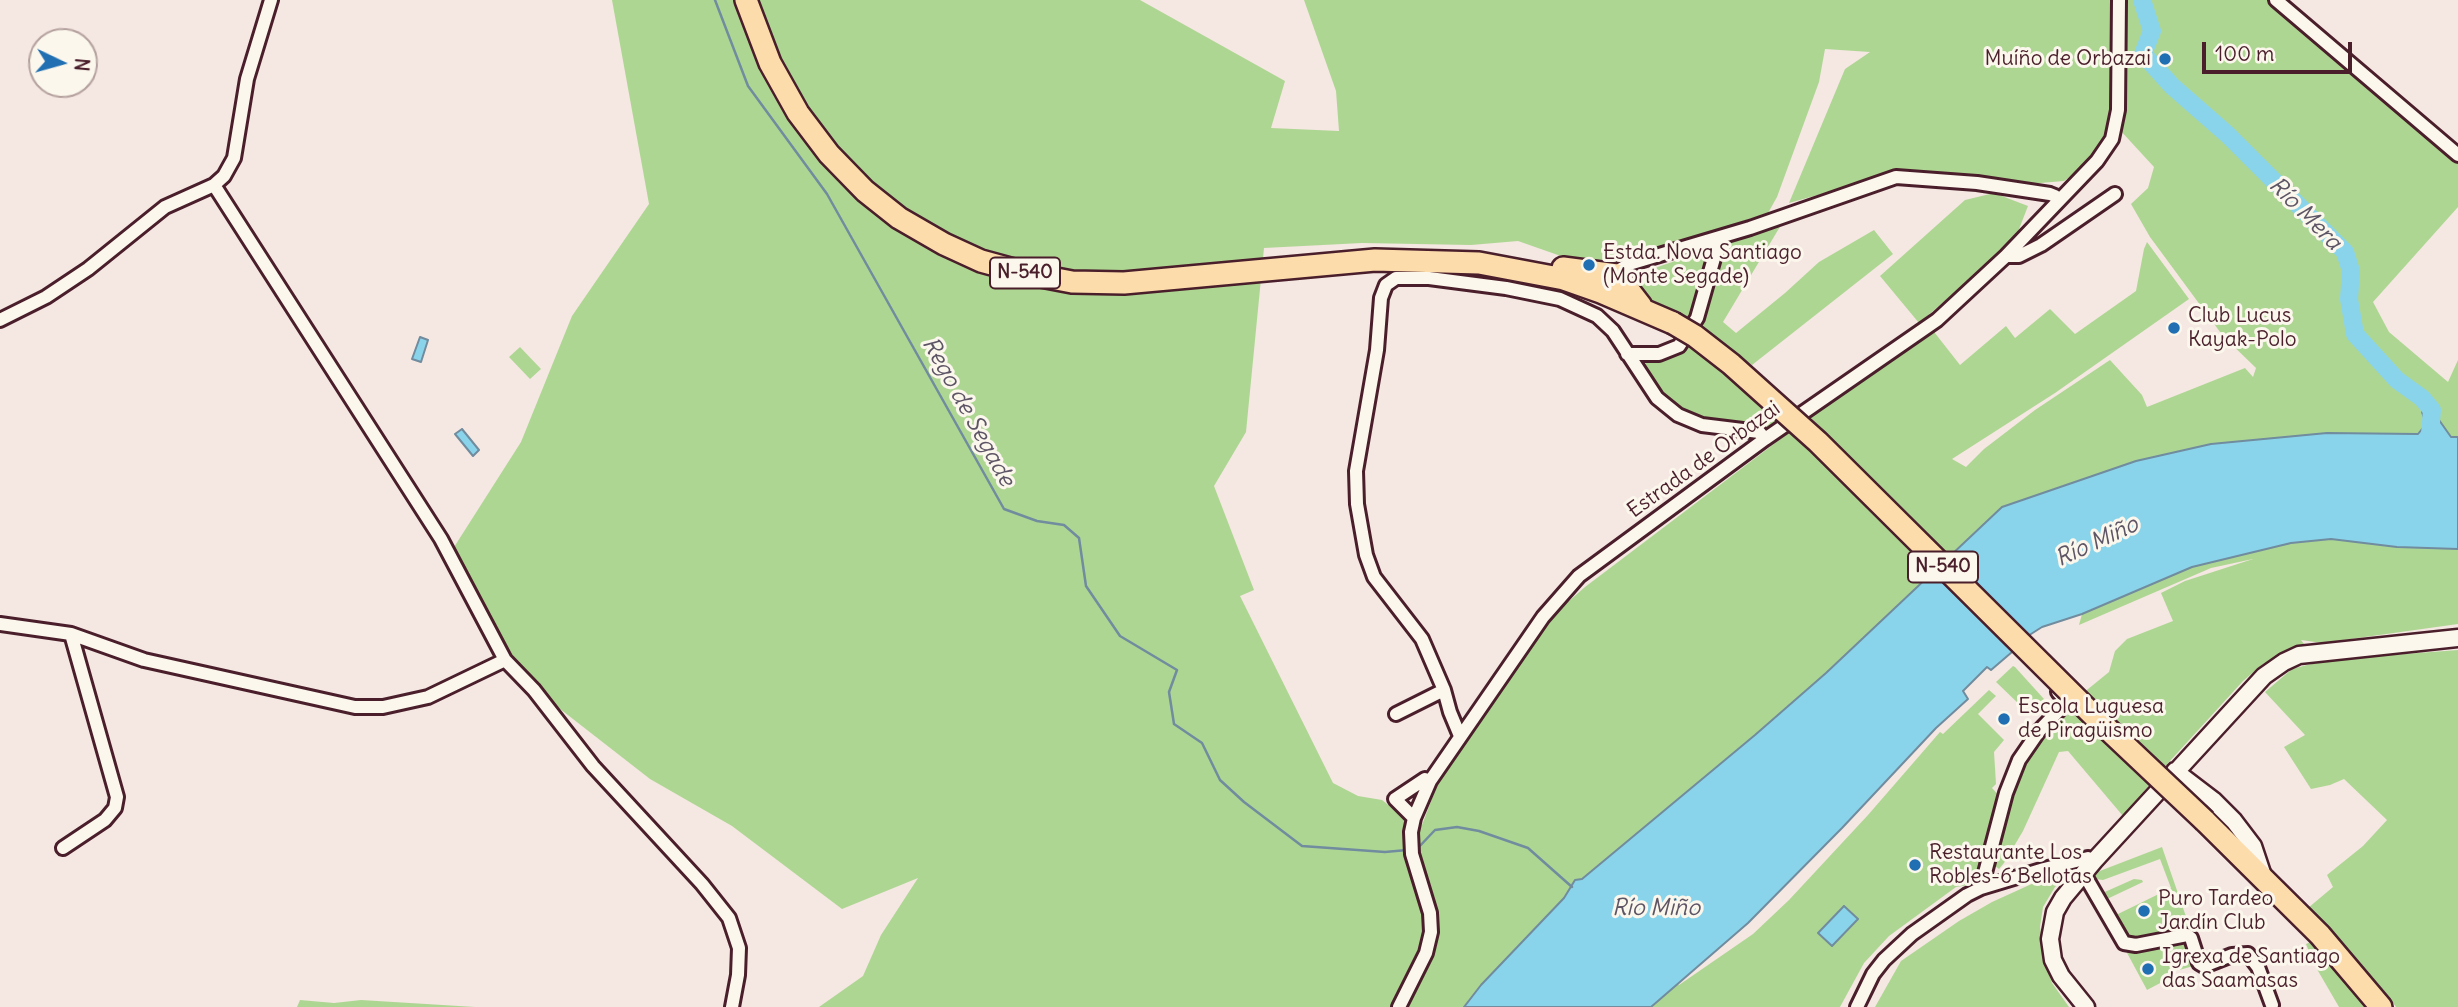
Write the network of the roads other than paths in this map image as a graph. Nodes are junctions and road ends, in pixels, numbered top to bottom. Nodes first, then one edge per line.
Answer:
1 (271, 0) edge
2 (746, 0) edge
3 (2119, 0) edge
4 (2276, 0) edge
5 (2458, 155) edge
6 (214, 186) junction
7 (2115, 194) dead end
8 (2058, 201) junction
9 (1720, 237) junction
10 (2006, 256) junction
11 (1479, 262) junction
12 (1431, 269) junction
13 (1617, 275) junction
14 (1562, 289) junction
15 (1644, 309) junction
16 (0, 320) edge
17 (1627, 354) junction
18 (1765, 439) junction
19 (0, 624) edge
20 (71, 634) junction
21 (2458, 638) edge
22 (505, 660) junction
23 (2044, 678) dead end
24 (1444, 690) junction
25 (1396, 714) dead end
26 (1460, 736) junction
27 (2175, 771) junction
28 (1430, 781) junction
29 (1414, 818) junction
30 (63, 848) dead end
31 (2089, 867) junction
32 (2263, 879) junction
33 (1981, 888) junction
34 (2272, 1005) dead end
35 (732, 1007) edge
36 (1399, 1007) edge
37 (1857, 1007) edge
38 (2086, 1007) edge
39 (2381, 1007) edge

1 - 6 street
2 - 12 highway, N-540
3 - 8 street, Estrada de Orbazai
4 - 5 street
6 - 16 street
6 - 22 street
7 - 10 street
8 - 9 street
8 - 10 street, Estrada de Orbazai
9 - 13 street
9 - 17 street
10 - 18 street, Estrada de Orbazai
11 - 12 highway, N-540
11 - 13 highway
11 - 14 highway, N-540
12 - 14 street
12 - 24 street
13 - 15 highway
14 - 15 highway, N-540
14 - 17 street
15 - 32 highway, N-540, bridge
17 - 18 street
18 - 26 street, Estrada de Orbazai
19 - 20 street
20 - 22 street
20 - 30 street
21 - 27 street
22 - 35 street
23 - 33 street
24 - 25 street
24 - 26 street
26 - 28 street, Estrada de Orbazai
27 - 31 street
27 - 32 street
28 - 29 street, Estrada de Orbazai
28 - 29 street
29 - 36 street, Estrada de Orbazai
31 - 33 street
31 - 34 street
31 - 38 street
32 - 39 highway, N-540
33 - 37 street

